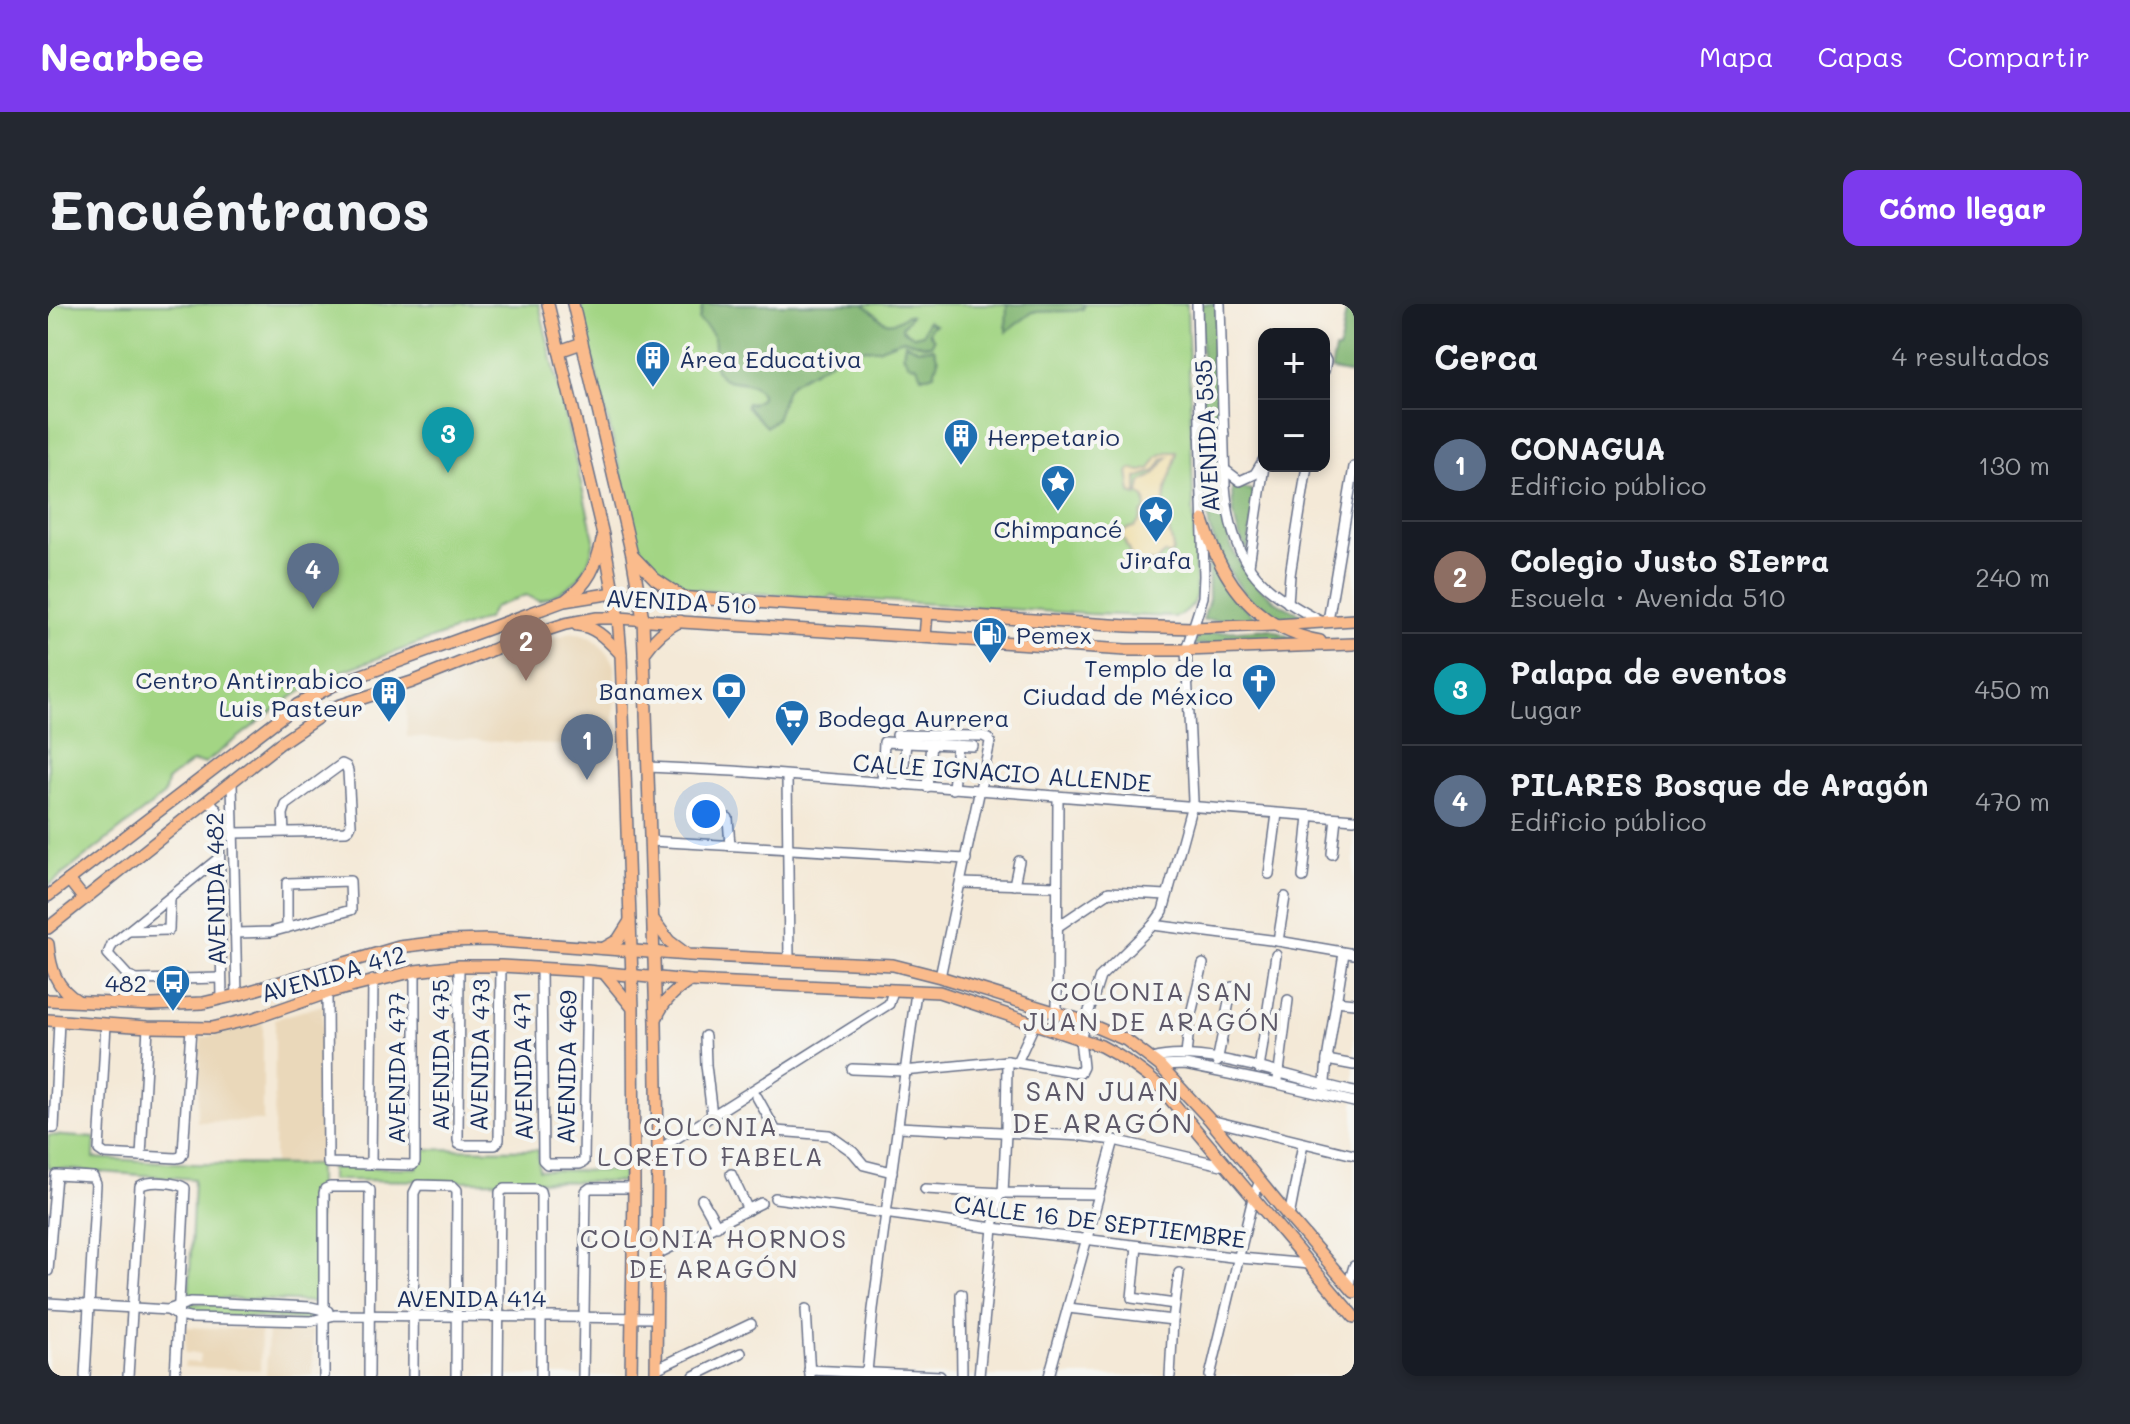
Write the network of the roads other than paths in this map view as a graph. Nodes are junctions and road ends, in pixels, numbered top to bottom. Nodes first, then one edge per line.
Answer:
1 (548, 304) edge
2 (573, 304) edge
3 (1197, 304) edge
4 (1220, 304) edge
5 (582, 343) junction
6 (559, 351) junction
7 (576, 424) junction
8 (602, 426) junction
9 (1224, 434) junction
10 (1200, 435) junction
11 (580, 438) junction
12 (605, 440) junction
13 (1354, 467) edge
14 (1224, 469) junction
15 (1258, 469) edge
16 (1263, 472) edge
17 (1306, 472) edge
18 (1240, 481) junction
19 (1259, 499) junction
20 (1203, 520) junction
21 (603, 535) junction
22 (632, 555) junction
23 (1249, 566) junction
24 (1290, 575) junction
25 (1272, 592) junction
26 (614, 593) junction
27 (639, 595) junction
28 (685, 598) junction
29 (564, 601) junction
30 (761, 603) junction
31 (1288, 603) junction
32 (927, 613) junction
33 (516, 618) junction
34 (618, 618) junction
35 (643, 619) junction
36 (1354, 620) edge
37 (680, 621) junction
38 (1324, 621) junction
39 (565, 624) junction
40 (1275, 625) junction
41 (1127, 626) junction
42 (757, 627) junction
43 (1192, 628) junction
44 (925, 637) junction
45 (522, 638) junction
46 (1308, 643) junction
47 (1354, 644) edge
48 (1126, 650) junction
49 (1186, 650) junction
50 (645, 652) junction
51 (621, 654) junction
52 (645, 699) junction
53 (623, 700) junction
54 (266, 726) junction
55 (897, 735) dead end
56 (906, 743) junction
57 (279, 744) junction
58 (931, 744) junction
59 (957, 745) junction
60 (973, 746) dead end
61 (648, 767) junction
62 (787, 776) junction
63 (232, 783) junction
64 (882, 783) junction
65 (902, 785) junction
66 (927, 787) junction
67 (953, 789) junction
68 (980, 791) junction
69 (1058, 797) junction
70 (209, 800) junction
71 (1191, 806) junction
72 (1277, 814) junction
73 (1309, 816) junction
74 (728, 818) dead end
75 (1336, 818) junction
76 (1354, 819) edge
77 (284, 832) junction
78 (233, 833) junction
79 (650, 841) junction
80 (730, 846) junction
81 (787, 850) junction
82 (1332, 854) dead end
83 (219, 858) junction
84 (966, 859) junction
85 (1019, 861) dead end
86 (1269, 874) dead end
87 (1303, 877) dead end
88 (69, 880) junction
89 (961, 883) junction
90 (1014, 885) junction
91 (1057, 886) junction
92 (1167, 895) junction
93 (48, 896) edge
94 (1285, 897) dead end
95 (84, 899) junction
96 (170, 899) junction
97 (652, 918) junction
98 (630, 921) junction
99 (1153, 925) junction
100 (49, 927) edge
101 (1057, 927) junction
102 (287, 928) junction
103 (129, 931) junction
104 (235, 933) junction
105 (1278, 941) junction
106 (48, 943) edge
107 (602, 949) junction
108 (631, 951) junction
109 (654, 952) junction
110 (1349, 953) edge
111 (689, 955) junction
112 (1276, 955) dead end
113 (789, 960) junction
114 (1203, 964) dead end
115 (459, 966) junction
116 (501, 966) junction
117 (541, 969) junction
118 (415, 971) junction
119 (587, 971) junction
120 (605, 974) junction
121 (631, 976) junction
122 (940, 977) junction
123 (221, 978) junction
124 (655, 978) junction
125 (373, 980) junction
126 (690, 981) junction
127 (1232, 987) dead end
128 (893, 991) junction
129 (916, 992) junction
130 (327, 993) junction
131 (237, 995) junction
132 (222, 999) junction
133 (48, 1000) edge
134 (1288, 1000) dead end
135 (79, 1001) junction
136 (1336, 1001) junction
137 (1354, 1003) edge
138 (633, 1008) junction
139 (1057, 1014) junction
140 (54, 1021) edge
141 (656, 1022) junction
142 (1085, 1022) junction
143 (1035, 1023) junction
144 (106, 1024) junction
145 (148, 1027) junction
146 (191, 1028) junction
147 (705, 1036) dead end
148 (1080, 1039) junction
149 (1186, 1055) junction
150 (1217, 1060) junction
151 (1327, 1060) junction
152 (1012, 1061) junction
153 (1156, 1062) junction
154 (1354, 1065) edge
155 (852, 1069) dead end
156 (1259, 1069) junction
157 (904, 1071) junction
158 (1214, 1072) junction
159 (1278, 1079) junction
160 (1324, 1091) junction
161 (1354, 1092) edge
162 (757, 1097) dead end
163 (1354, 1102) edge
164 (712, 1115) junction
165 (1210, 1120) junction
166 (898, 1127) junction
167 (51, 1128) edge
168 (1006, 1133) junction
169 (1114, 1140) junction
170 (1303, 1144) junction
171 (497, 1145) joint
172 (658, 1150) junction
173 (1354, 1155) edge
174 (141, 1156) junction
175 (584, 1163) joint
176 (371, 1164) junction
177 (1226, 1166) junction
178 (892, 1172) junction
179 (731, 1174) dead end
180 (1260, 1181) junction
181 (634, 1188) junction
182 (925, 1189) dead end
183 (1003, 1193) junction
184 (1099, 1194) junction
185 (775, 1198) dead end
186 (1253, 1198) junction
187 (702, 1199) dead end
188 (761, 1203) dead end
189 (748, 1210) junction
190 (887, 1215) junction
191 (1289, 1217) junction
192 (717, 1226) junction
193 (993, 1228) junction
194 (1086, 1239) junction
195 (1137, 1246) junction
196 (657, 1254) junction
197 (1240, 1258) junction
198 (1309, 1264) junction
199 (1354, 1266) edge
200 (48, 1271) edge
201 (1179, 1273) dead end
202 (1352, 1290) edge
203 (961, 1294) dead end
204 (48, 1303) edge
205 (1175, 1304) junction
206 (89, 1306) junction
207 (132, 1308) junction
208 (1068, 1308) junction
209 (806, 1309) dead end
210 (179, 1310) junction
211 (328, 1314) junction
212 (370, 1316) junction
213 (414, 1316) junction
214 (456, 1317) junction
215 (498, 1317) junction
216 (541, 1317) junction
217 (583, 1317) junction
218 (1354, 1317) edge
219 (631, 1318) junction
220 (656, 1318) junction
221 (1173, 1320) junction
222 (751, 1324) dead end
223 (741, 1353) dead end
224 (656, 1372) edge
225 (867, 1372) junction
226 (810, 1373) edge
227 (850, 1373) edge
228 (85, 1376) edge
229 (128, 1376) edge
230 (175, 1376) edge
231 (324, 1376) edge
232 (369, 1376) edge
233 (413, 1376) edge
234 (456, 1376) edge
235 (498, 1376) edge
236 (541, 1376) edge
237 (583, 1376) edge
238 (631, 1376) edge
239 (694, 1376) edge
240 (940, 1376) edge
241 (962, 1376) edge
242 (979, 1376) edge
243 (1049, 1376) edge
244 (1170, 1376) edge
245 (1210, 1376) edge

1 - 6 main road
2 - 5 main road
3 - 10 street, AVENIDA 535
4 - 9 street, AVENIDA 535
5 - 6 main road
5 - 8 main road
6 - 7 main road
7 - 8 main road
7 - 11 main road
8 - 12 main road
9 - 10 street
9 - 14 street, AVENIDA 535
10 - 20 street, AVENIDA 535
11 - 12 main road
11 - 21 main road
12 - 22 main road
13 - 38 street
14 - 18 street
14 - 23 street, AVENIDA 535
15 - 18 street
16 - 19 street
17 - 24 street
18 - 19 street
19 - 23 street
20 - 40 main road
20 - 43 street, AVENIDA 535
21 - 26 main road
21 - 29 main road
22 - 27 main road
22 - 28 main road
23 - 25 street, AVENIDA 535
24 - 25 street
24 - 31 street
25 - 31 street, AVENIDA 535
26 - 27 main road, AVENIDA 510
26 - 29 main road, AVENIDA 510
26 - 34 main road
27 - 28 main road, AVENIDA 510
27 - 35 main road
28 - 30 main road, AVENIDA 510
29 - 33 main road, AVENIDA 510
30 - 32 main road, AVENIDA 510
30 - 42 main road
31 - 38 street, AVENIDA 535
32 - 41 main road, AVENIDA 510
32 - 44 main road
33 - 45 main road
33 - 54 main road, AVENIDA 510
34 - 35 main road, AVENIDA 510
34 - 39 main road, AVENIDA 510
34 - 51 main road
35 - 37 main road, AVENIDA 510
35 - 50 main road
36 - 38 main road, AVENIDA 510
37 - 42 main road, AVENIDA 510
37 - 50 main road
38 - 40 main road, AVENIDA 510
38 - 46 main road
39 - 45 main road, AVENIDA 510
39 - 51 main road
40 - 43 main road, AVENIDA 510
40 - 46 main road
41 - 43 main road, AVENIDA 510
41 - 48 main road
42 - 44 main road, AVENIDA 510
43 - 49 street, AVENIDA 535
44 - 48 main road, AVENIDA 510
45 - 57 main road, AVENIDA 510
46 - 47 main road
46 - 49 main road, AVENIDA 510
48 - 49 main road, AVENIDA 510
49 - 71 street, AVENIDA 535
50 - 52 main road
51 - 53 main road
52 - 53 main road
52 - 61 main road
53 - 98 main road
54 - 57 main road
54 - 88 main road, AVENIDA 510
55 - 68 street
56 - 58 street
56 - 64 street
56 - 65 street
57 - 63 main road, AVENIDA 510
58 - 59 street
58 - 66 street
59 - 60 street
59 - 67 street
61 - 62 street, CALLE IGNACIO ALLENDE
61 - 79 main road
62 - 64 street, CALLE IGNACIO ALLENDE
62 - 81 street
63 - 70 main road, AVENIDA 510
63 - 78 street, AVENIDA 482
64 - 65 street, CALLE IGNACIO ALLENDE
65 - 66 street, CALLE IGNACIO ALLENDE
66 - 67 street, CALLE IGNACIO ALLENDE
67 - 68 street, CALLE IGNACIO ALLENDE
68 - 69 street, CALLE IGNACIO ALLENDE
68 - 84 street
69 - 71 street, CALLE IGNACIO ALLENDE
69 - 91 street
70 - 83 street, AVENIDA 482
70 - 95 main road, AVENIDA 510
71 - 72 street, CALLE IGNACIO ALLENDE
71 - 92 street, AVENIDA 535
72 - 73 street, CALLE IGNACIO ALLENDE
72 - 86 street
73 - 75 street, CALLE IGNACIO ALLENDE
73 - 87 street
74 - 80 street
75 - 76 street, CALLE IGNACIO ALLENDE
75 - 82 street
77 - 77 street
77 - 78 street
78 - 104 street, AVENIDA 482
79 - 80 street
79 - 97 main road
80 - 81 street
81 - 84 street
81 - 113 street
83 - 96 street
83 - 123 street, AVENIDA 482
84 - 89 street
85 - 90 street
88 - 93 main road, AVENIDA 510
88 - 95 main road
89 - 90 street
89 - 122 street
90 - 91 street
91 - 101 street
92 - 99 street, AVENIDA 535
92 - 101 street
94 - 105 street
95 - 100 main road, AVENIDA 510
96 - 103 street
96 - 103 street, AVENIDA 482
97 - 109 main road
97 - 111 main road
98 - 107 main road
98 - 108 main road
99 - 105 street
99 - 142 street
100 - 106 main road
101 - 139 street
102 - 102 street
102 - 104 street
103 - 123 street
104 - 131 street, AVENIDA 482
105 - 110 street
106 - 135 main road
107 - 108 main road, AVENIDA 412
107 - 131 main road, AVENIDA 412
108 - 109 main road, AVENIDA 412
108 - 121 main road
109 - 111 main road, AVENIDA 412
109 - 124 main road
110 - 136 street
111 - 113 main road, AVENIDA 412
112 - 156 street
113 - 122 main road, AVENIDA 412
114 - 149 street
115 - 116 main road, AVENIDA 412
115 - 118 main road, AVENIDA 412
115 - 171 street, AVENIDA 475
116 - 117 main road, AVENIDA 412
116 - 171 street, AVENIDA 473
117 - 119 main road, AVENIDA 412
117 - 175 street, AVENIDA 471
118 - 125 main road, AVENIDA 412
118 - 176 street, AVENIDA 477
119 - 120 main road, AVENIDA 412
119 - 175 street, AVENIDA 469
120 - 121 main road, AVENIDA 412
120 - 138 main road
121 - 124 main road, AVENIDA 412
121 - 138 main road
122 - 139 main road, AVENIDA 412
123 - 132 street, AVENIDA 482
124 - 126 main road, AVENIDA 412
124 - 141 main road
125 - 130 main road, AVENIDA 412
125 - 176 street
126 - 128 main road, AVENIDA 412
126 - 141 main road
127 - 150 street
128 - 129 main road, AVENIDA 412
128 - 164 street
129 - 143 main road, AVENIDA 412
129 - 157 street
130 - 146 main road, AVENIDA 412
130 - 176 street
131 - 132 main road, AVENIDA 412
132 - 135 main road, AVENIDA 412
133 - 135 main road, AVENIDA 412
134 - 159 street
136 - 137 street
136 - 151 street
138 - 181 main road
139 - 142 main road, AVENIDA 412
140 - 144 main road, AVENIDA 412
140 - 167 street
141 - 172 main road
142 - 148 street
142 - 153 main road, AVENIDA 412
143 - 148 main road, AVENIDA 412
143 - 152 street
144 - 145 main road, AVENIDA 412
144 - 174 street
145 - 146 main road, AVENIDA 412
145 - 174 street
146 - 174 street
147 - 164 street
148 - 152 street
148 - 177 main road, AVENIDA 412
149 - 150 street
149 - 153 street
150 - 156 street
150 - 158 street
151 - 154 street
151 - 160 street
152 - 157 street
152 - 168 street
153 - 158 street
153 - 165 main road, AVENIDA 412
155 - 157 street
156 - 159 street
157 - 166 street
158 - 159 street
159 - 160 street
160 - 161 street
160 - 163 street
162 - 178 street
164 - 172 street
165 - 170 street
165 - 180 main road, AVENIDA 412
166 - 168 street
166 - 178 street
168 - 169 street
168 - 183 street
169 - 177 street
169 - 184 street
170 - 173 street
170 - 191 street
172 - 196 main road
177 - 186 main road, AVENIDA 412
178 - 190 street
179 - 189 street
180 - 186 street
180 - 191 main road, AVENIDA 412
181 - 217 street
181 - 219 main road
182 - 183 street
183 - 184 street
183 - 193 street
184 - 194 street
185 - 190 street, CALLE 16 DE SEPTIEMBRE
186 - 197 street
186 - 198 main road, AVENIDA 412
187 - 192 street
188 - 189 street
189 - 192 street
190 - 193 street, CALLE 16 DE SEPTIEMBRE
190 - 225 street
191 - 202 main road, AVENIDA 412
192 - 196 street
193 - 194 street, CALLE 16 DE SEPTIEMBRE
193 - 242 street
194 - 195 street, CALLE 16 DE SEPTIEMBRE
194 - 208 street
195 - 197 street, CALLE 16 DE SEPTIEMBRE
195 - 205 street
196 - 220 main road
197 - 198 street, CALLE 16 DE SEPTIEMBRE
197 - 245 street
198 - 218 main road, AVENIDA 412
199 - 202 street
200 - 206 street
201 - 205 street
203 - 241 street
204 - 206 street, AVENIDA 414
205 - 221 street
206 - 207 street, AVENIDA 414
206 - 228 street
207 - 210 street, AVENIDA 414
207 - 210 street
207 - 229 street
208 - 221 street
208 - 243 street
209 - 226 street
210 - 211 street, AVENIDA 414
210 - 211 street, AVENIDA 414
210 - 230 street
211 - 212 street, AVENIDA 414
211 - 212 street
211 - 231 street
212 - 213 street, AVENIDA 414
212 - 232 street
213 - 214 street, AVENIDA 414
213 - 214 street
213 - 233 street
214 - 215 street, AVENIDA 414
214 - 234 street
215 - 216 street, AVENIDA 414
215 - 216 street
215 - 235 street
216 - 217 street, AVENIDA 414
216 - 236 street
217 - 219 street, AVENIDA 414
217 - 237 street
219 - 220 street, AVENIDA 414
219 - 238 main road
220 - 224 main road
221 - 244 street
222 - 224 street
223 - 239 street
225 - 227 street
225 - 240 street
226 - 227 street

